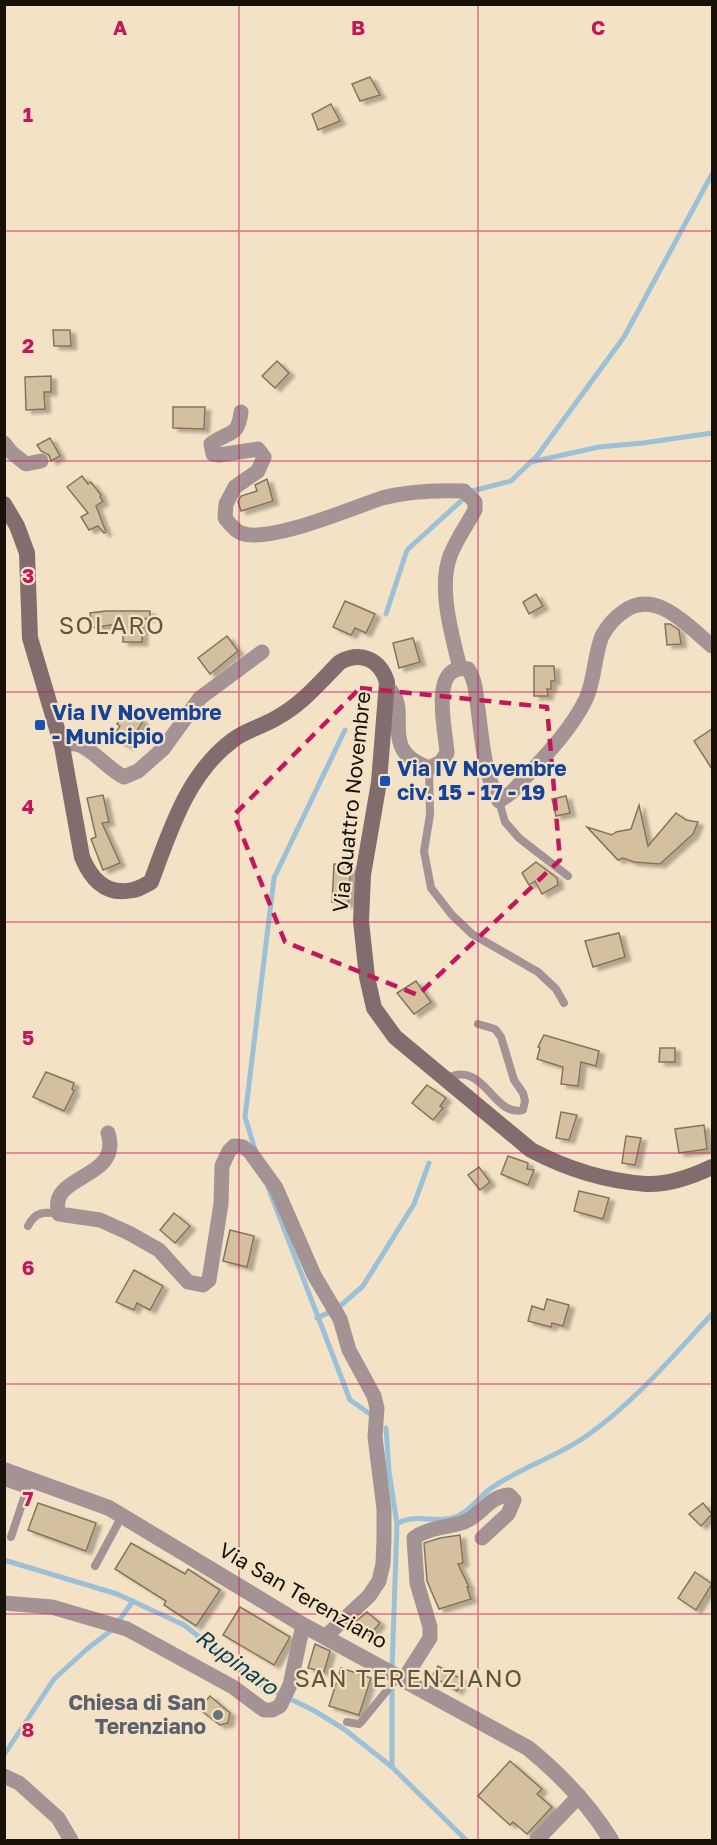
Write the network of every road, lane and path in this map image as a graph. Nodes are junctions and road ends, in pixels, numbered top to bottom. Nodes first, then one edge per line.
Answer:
1 (241, 411) dead end
2 (4, 443) edge
3 (42, 461) dead end
4 (4, 504) edge
5 (712, 646) edge
6 (262, 652) dead end
7 (460, 668) junction
8 (387, 687) junction
9 (62, 746) junction
10 (429, 768) junction
11 (499, 801) junction
12 (568, 876) dead end
13 (564, 1003) dead end
14 (477, 1024) dead end
15 (446, 1079) junction
16 (108, 1132) dead end
17 (712, 1167) edge
18 (59, 1214) junction
19 (28, 1226) dead end
20 (4, 1470) edge
21 (4, 1482) edge
22 (29, 1485) junction
23 (123, 1516) junction
24 (10, 1537) dead end
25 (482, 1538) dead end
26 (96, 1566) dead end
27 (4, 1603) edge
28 (303, 1625) junction
29 (325, 1637) junction
30 (401, 1677) junction
31 (347, 1722) dead end
32 (4, 1776) edge
33 (579, 1796) junction
34 (71, 1840) edge
35 (537, 1840) edge
36 (611, 1840) edge

1 - 7 street
2 - 3 street
4 - 9 main road
5 - 11 street
6 - 9 street
7 - 10 street
7 - 11 street
8 - 9 main road, Via Quattro Novembre
8 - 10 street
8 - 15 main road, Via Quattro Novembre
10 - 13 lane
11 - 12 lane
14 - 15 lane
15 - 17 main road, Via Quattro Novembre
16 - 18 street
18 - 19 lane
18 - 29 street
20 - 22 street, Via San Terenziano
21 - 22 lane
22 - 23 street, Via San Terenziano
22 - 24 lane
23 - 26 lane
23 - 28 street, Via San Terenziano
25 - 30 street
27 - 28 street
28 - 29 street, Via San Terenziano
29 - 30 street, Via San Terenziano
30 - 31 lane
30 - 33 street, Via San Terenziano
32 - 34 street
33 - 35 street
33 - 36 street, Via San Terenziano

